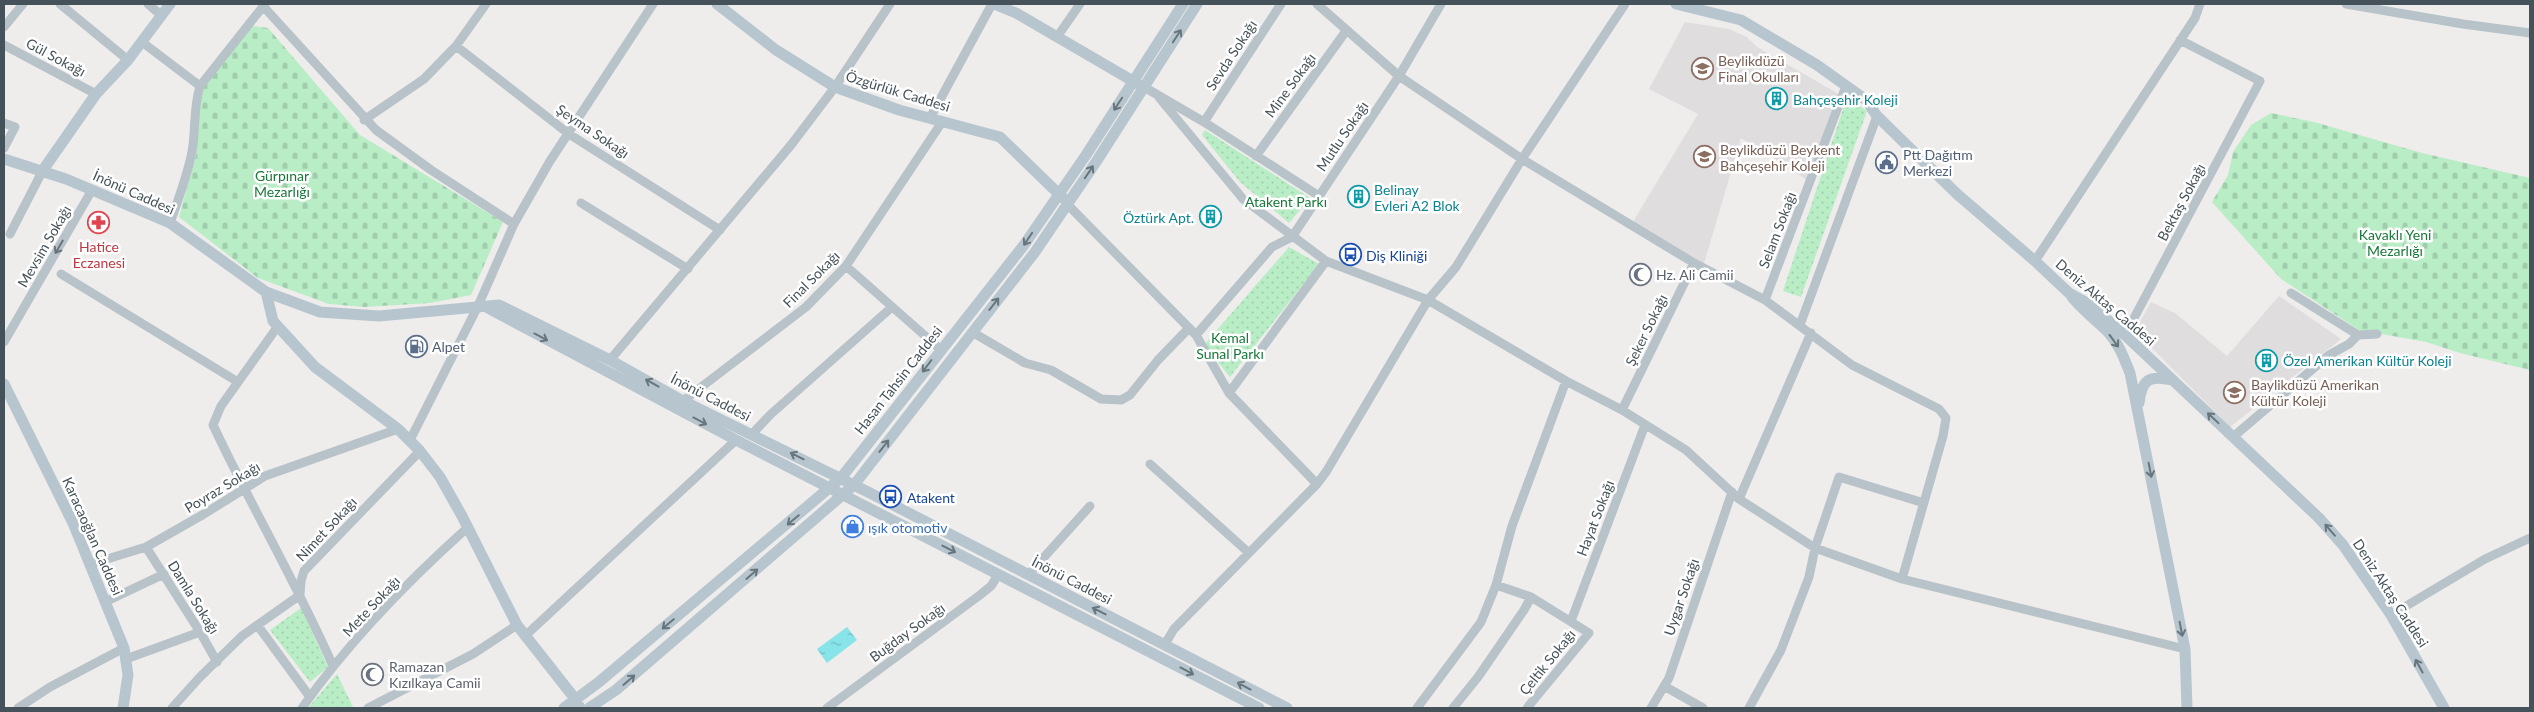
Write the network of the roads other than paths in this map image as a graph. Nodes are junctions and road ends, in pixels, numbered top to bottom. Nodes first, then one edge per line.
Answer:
1 (60, 4) edge
2 (148, 4) edge
3 (170, 4) edge
4 (484, 4) edge
5 (653, 4) edge
6 (717, 4) edge
7 (890, 4) edge
8 (993, 4) edge
9 (1080, 4) edge
10 (1183, 4) edge
11 (1197, 4) edge
12 (1281, 4) edge
13 (1317, 4) edge
14 (1441, 4) edge
15 (1625, 4) edge
16 (1676, 4) edge
17 (2200, 4) edge
18 (2346, 4) edge
19 (20, 5) edge
20 (264, 5) edge
21 (161, 15) junction
22 (4, 27) edge
23 (1346, 31) junction
24 (2530, 33) edge
25 (1057, 37) junction
26 (2180, 40) junction
27 (142, 42) junction
28 (4, 44) edge
29 (456, 46) junction
30 (128, 60) junction
31 (1399, 76) junction
32 (1133, 82) junction
33 (200, 86) junction
34 (1846, 86) junction
35 (834, 87) junction
36 (1144, 87) junction
37 (96, 94) junction
38 (1157, 95) junction
39 (1877, 116) junction
40 (930, 118) junction
41 (364, 120) junction
42 (942, 122) junction
43 (1204, 122) junction
44 (4, 123) edge
45 (570, 134) junction
46 (4, 148) edge
47 (1256, 156) junction
48 (4, 159) edge
49 (1522, 159) junction
50 (42, 170) junction
51 (92, 190) junction
52 (1059, 193) junction
53 (1319, 196) junction
54 (581, 203) dead end
55 (1068, 204) junction
56 (170, 223) junction
57 (514, 224) junction
58 (720, 230) junction
59 (10, 234) dead end
60 (1292, 237) junction
61 (1326, 261) junction
62 (2035, 261) junction
63 (1694, 263) junction
64 (846, 266) junction
65 (688, 269) junction
66 (61, 274) dead end
67 (266, 292) junction
68 (2069, 293) junction
69 (2291, 293) dead end
70 (1428, 300) junction
71 (1765, 300) junction
72 (481, 306) junction
73 (892, 307) junction
74 (1800, 325) junction
75 (278, 326) junction
76 (1189, 328) junction
77 (972, 332) junction
78 (1811, 333) junction
79 (2377, 334) dead end
80 (1196, 335) junction
81 (2125, 335) junction
82 (2358, 335) junction
83 (4, 342) edge
84 (940, 349) junction
85 (610, 360) junction
86 (2172, 380) junction
87 (1566, 381) junction
88 (238, 382) junction
89 (4, 384) edge
90 (1229, 393) junction
91 (683, 401) junction
92 (1622, 410) junction
93 (2141, 422) junction
94 (1645, 425) junction
95 (398, 429) junction
96 (752, 434) junction
97 (2233, 437) junction
98 (410, 440) junction
99 (736, 440) junction
100 (420, 451) junction
101 (1150, 464) dead end
102 (841, 478) junction
103 (854, 484) junction
104 (1317, 484) junction
105 (243, 489) junction
106 (830, 489) junction
107 (1732, 492) junction
108 (843, 495) junction
109 (1739, 499) junction
110 (1924, 503) junction
111 (1090, 506) dead end
112 (467, 528) junction
113 (2530, 538) edge
114 (146, 547) junction
115 (1815, 548) junction
116 (1250, 553) junction
117 (92, 564) junction
118 (164, 574) junction
119 (1028, 574) junction
120 (998, 575) junction
121 (1902, 579) junction
122 (1496, 585) junction
123 (300, 595) junction
124 (1530, 597) junction
125 (105, 602) junction
126 (2391, 615) junction
127 (1571, 621) junction
128 (517, 625) junction
129 (258, 626) junction
130 (200, 632) junction
131 (525, 636) junction
132 (1165, 644) junction
133 (2185, 649) junction
134 (125, 654) junction
135 (1158, 656) junction
136 (216, 662) junction
137 (333, 666) junction
138 (1664, 686) junction
139 (310, 697) junction
140 (578, 704) edge
141 (1279, 707) edge
142 (18, 708) edge
143 (123, 708) edge
144 (172, 708) edge
145 (302, 708) edge
146 (368, 708) edge
147 (564, 708) edge
148 (591, 708) edge
149 (827, 708) edge
150 (1259, 708) edge
151 (1416, 708) edge
152 (1453, 708) edge
153 (1527, 708) edge
154 (1651, 708) edge
155 (1704, 708) edge
156 (1749, 708) edge
157 (2185, 708) edge
158 (2444, 708) edge

1 - 30 street
2 - 21 street
3 - 21 main road
4 - 29 street
5 - 45 street
6 - 35 main road, Özgürlük Caddesi
7 - 35 street
8 - 25 main road
8 - 40 street
9 - 25 street
10 - 32 main road, Hasan Tahsin Caddesi
36 -> 11 main road, Hasan Tahsin Caddesi
12 - 43 street, Sevda Sokağı
13 - 23 street
14 - 31 street, Mutlu Sokağı
15 - 49 street
16 - 34 main road, Deniz Aktaş Caddesi
17 - 26 street
18 - 24 street
19 - 22 street
20 - 33 street
20 - 41 street
21 - 27 main road
23 - 31 street
23 - 47 street, Mine Sokağı
25 - 32 main road
26 - 62 street
26 - 81 street, Bektaş Sokağı
27 - 30 main road
27 - 33 street
28 - 37 street, Gül Sokağı
29 - 41 street
29 - 45 street, Şeyma Sokağı
30 - 37 main road
31 - 49 street
31 - 53 street, Mutlu Sokağı
32 - 36 main road
32 -> 52 main road, Hasan Tahsin Caddesi
33 - 56 street
34 - 39 main road, Deniz Aktaş Caddesi
34 - 71 street, Selam Sokağı
35 - 40 main road, Özgürlük Caddesi
35 - 58 street
36 - 38 street
55 -> 36 main road, Hasan Tahsin Caddesi
37 - 50 main road
38 - 43 street
38 - 60 street
39 - 62 main road, Deniz Aktaş Caddesi
39 - 74 street
40 - 42 main road, Özgürlük Caddesi
41 - 57 street
42 - 52 main road, Özgürlük Caddesi
42 - 64 street, Final Sokağı
43 - 47 street
44 - 46 street
45 - 57 street
45 - 58 street, Şeyma Sokağı
47 - 53 street
48 - 50 main road, İnönü Caddesi
49 - 63 street
49 - 70 street
50 - 51 main road, İnönü Caddesi
50 - 59 street
51 - 56 main road, İnönü Caddesi
51 -> 83 street, Mevsim Sokağı
52 - 55 main road, Özgürlük Caddesi
52 -> 84 main road, Hasan Tahsin Caddesi
53 - 60 street, Mutlu Sokağı
54 - 65 street
55 - 76 street
77 -> 55 main road, Hasan Tahsin Caddesi
56 - 67 main road, İnönü Caddesi
57 - 72 street
58 - 65 street
60 - 61 street
60 - 80 street
61 - 70 street
61 - 90 street
62 - 68 main road, Deniz Aktaş Caddesi
63 - 71 street
63 - 92 street, Şeker Sokağı
64 - 73 street
64 - 91 street, Final Sokağı
65 - 85 street
66 - 88 street
67 - 72 main road, İnönü Caddesi
67 - 75 main road
68 - 81 main road, Deniz Aktaş Caddesi
68 -> 93 main road
69 - 82 street
70 - 87 street
70 - 104 street
71 - 74 street
72 - 85 main road, İnönü Caddesi
72 - 98 street
72 -> 99 main road, İnönü Caddesi
73 - 84 street
73 - 96 street
74 - 78 street
75 - 88 street
75 - 95 main road
76 - 77 street
76 - 80 street
103 -> 77 main road, Hasan Tahsin Caddesi
78 - 109 street
78 - 110 street
79 - 82 street
80 - 90 street
81 - 86 main road, Deniz Aktaş Caddesi
82 - 97 street
84 -> 102 main road, Hasan Tahsin Caddesi
91 -> 85 main road, İnönü Caddesi
86 - 93 main road
97 -> 86 main road, Deniz Aktaş Caddesi
87 - 92 street
87 - 122 street
88 - 105 street
89 - 117 main road, Karacaoğlan Caddesi
90 - 104 street
91 - 96 main road, İnönü Caddesi
92 - 94 street
93 -> 133 main road
94 - 107 street
94 - 127 street, Hayat Sokağı
95 - 98 main road
95 - 105 street, Poyraz Sokağı
102 -> 96 main road, İnönü Caddesi
126 -> 97 main road, Deniz Aktaş Caddesi
98 - 100 main road
99 - 106 main road, İnönü Caddesi
99 - 131 street
100 - 112 main road
100 - 123 street, Nimet Sokağı
101 - 116 street
102 - 103 main road, İnönü Caddesi
102 - 106 main road, Hasan Tahsin Caddesi
103 - 108 main road, Hasan Tahsin Caddesi
103 - 119 main road, İnönü Caddesi
104 - 116 street
105 - 114 street, Poyraz Sokağı
105 - 123 street
106 - 108 main road, İnönü Caddesi
106 -> 140 main road, Hasan Tahsin Caddesi
107 - 109 street
107 - 138 street, Uygar Sokağı
108 -> 120 main road, İnönü Caddesi
148 -> 108 main road, Hasan Tahsin Caddesi
109 - 115 street
110 - 115 street
110 - 121 street
111 - 119 street
112 - 128 main road
112 - 137 street, Mete Sokağı
113 - 126 street
114 - 117 street, Poyraz Sokağı
114 - 118 street, Damla Sokağı
115 - 121 street
115 - 156 street
116 - 132 street
117 - 125 main road, Karacaoğlan Caddesi
118 - 125 street
118 - 130 street, Damla Sokağı
132 -> 119 main road, İnönü Caddesi
120 - 135 main road, İnönü Caddesi
120 - 149 street, Buğday Sokağı
121 - 133 street
122 - 124 street
122 - 151 street
123 - 129 street
123 - 137 street
124 - 127 street
124 - 152 street
125 - 134 main road, Karacaoğlan Caddesi
158 -> 126 main road, Deniz Aktaş Caddesi
127 - 153 street, Çeltik Sokağı
128 - 131 main road
128 - 146 street
129 - 136 street
129 - 139 street
130 - 134 street
130 - 136 street, Damla Sokağı
131 - 140 main road
132 - 135 main road
141 -> 132 main road, İnönü Caddesi
133 - 157 main road
134 - 142 street
134 - 143 main road, Karacaoğlan Caddesi
135 -> 150 main road, İnönü Caddesi
136 - 144 street
137 - 139 street, Mete Sokağı
138 - 154 street, Uygar Sokağı
138 - 155 street
139 - 145 street, Mete Sokağı
140 - 147 main road, Hasan Tahsin Caddesi
140 - 148 main road

